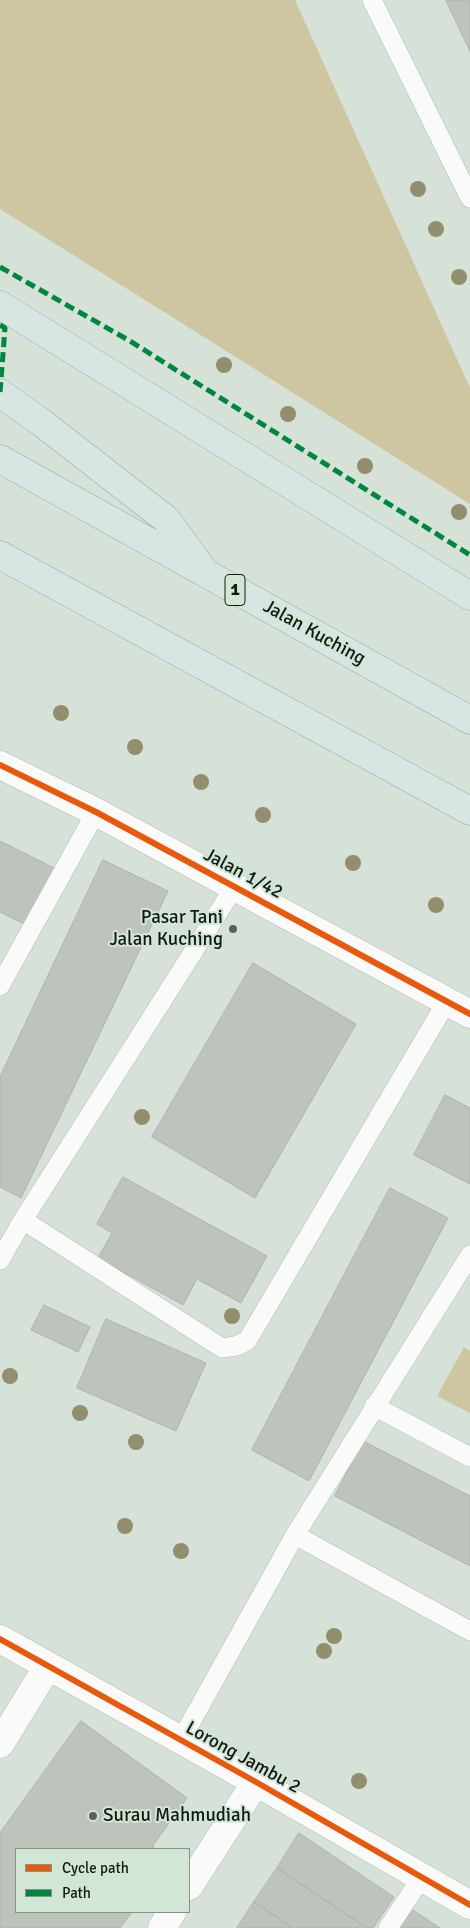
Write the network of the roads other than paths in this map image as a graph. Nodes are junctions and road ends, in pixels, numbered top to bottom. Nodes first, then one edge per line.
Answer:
1 (372, 0) edge
2 (470, 198) edge
3 (0, 305) edge
4 (0, 393) edge
5 (0, 460) edge
6 (0, 555) edge
7 (205, 573) junction
8 (470, 596) edge
9 (470, 720) edge
10 (0, 765) edge
11 (470, 811) edge
12 (96, 812) junction
13 (235, 886) junction
14 (0, 986) edge
15 (446, 1001) junction
16 (470, 1014) edge
17 (23, 1220) junction
18 (470, 1255) edge
19 (0, 1260) edge
20 (374, 1406) junction
21 (470, 1457) edge
22 (295, 1535) junction
23 (470, 1631) edge
24 (0, 1639) edge
25 (48, 1666) junction
26 (181, 1740) junction
27 (0, 1744) edge
28 (256, 1782) junction
29 (422, 1877) junction
30 (190, 1884) edge
31 (470, 1905) edge
32 (171, 1913) edge
33 (162, 1928) edge
34 (388, 1928) edge

1 - 2 lane
3 - 8 highway
4 - 7 highway
5 - 7 highway, Jalan Kuching / 1
6 - 11 highway
7 - 9 highway, Jalan Kuching / 1
10 - 12 street, Jalan 1/42
12 - 13 street, Jalan 1/42
12 - 14 lane
13 - 15 street, Jalan 1/42
13 - 17 lane
15 - 16 street, Jalan 1/42
15 - 17 lane
17 - 19 lane
18 - 20 lane
20 - 21 lane
20 - 22 lane
22 - 23 lane
22 - 26 lane
24 - 25 street, Lorong Jambu 2
25 - 26 street, Lorong Jambu 2
25 - 27 street
26 - 28 street, Lorong Jambu 2
28 - 29 street, Lorong Jambu 2
28 - 30 street
29 - 31 street, Lorong Jambu 2
29 - 34 lane
32 - 33 street

